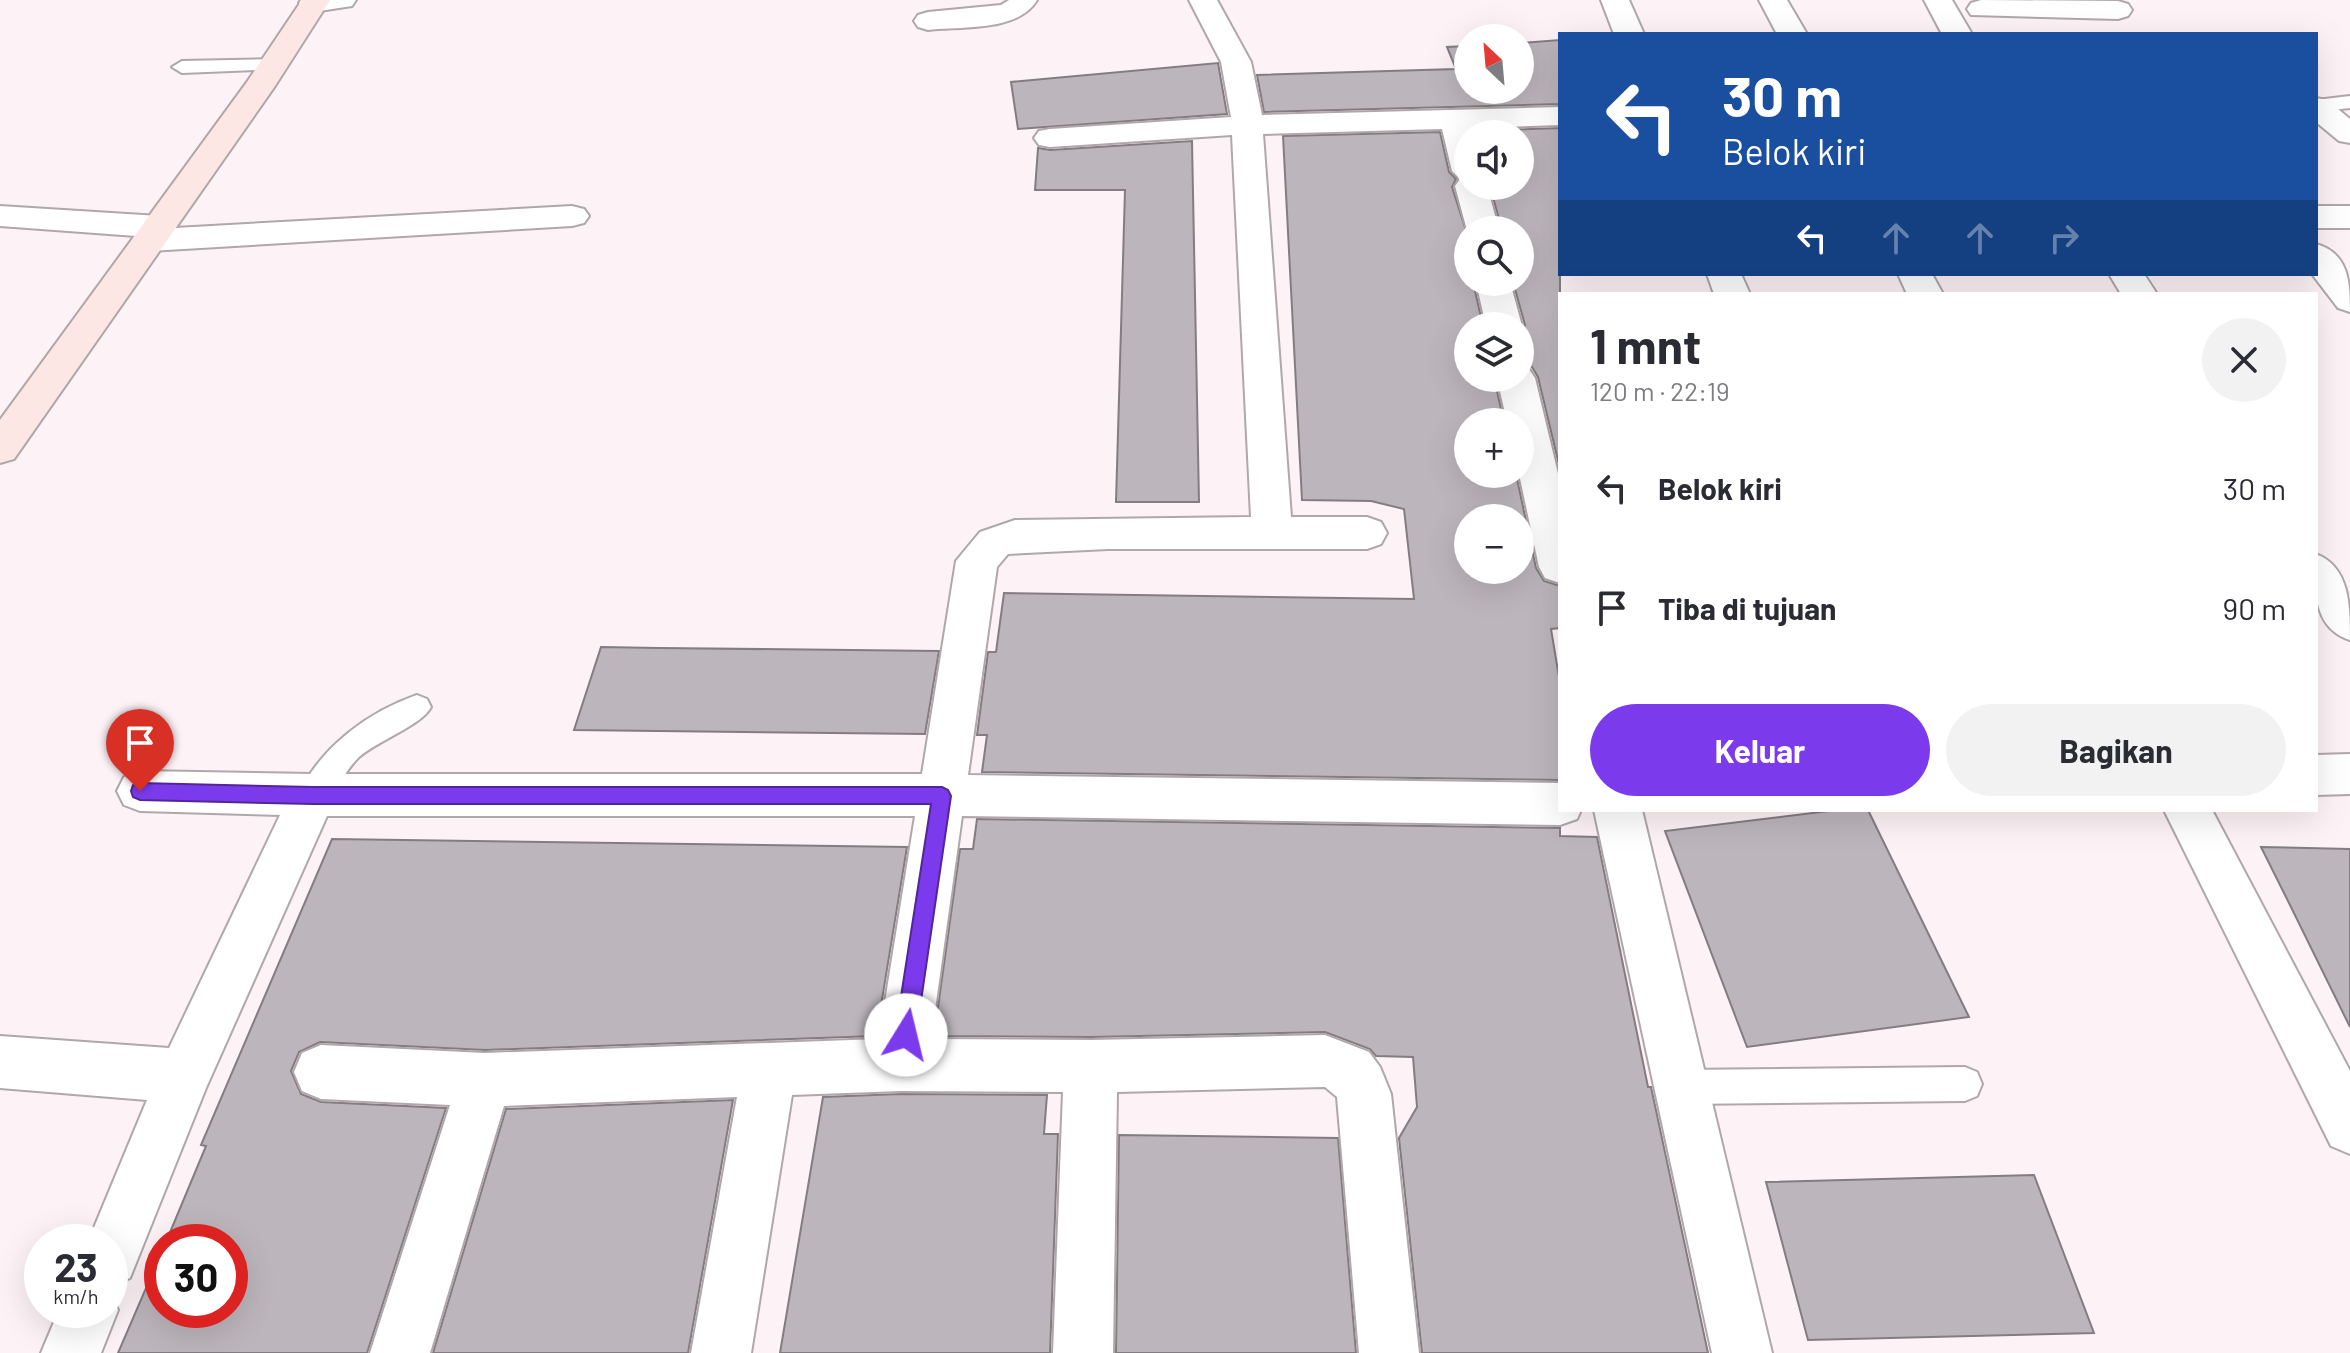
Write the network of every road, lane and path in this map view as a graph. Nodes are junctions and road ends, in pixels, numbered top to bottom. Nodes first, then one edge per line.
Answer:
1 (1023, 0) edge
2 (1203, 0) edge
3 (1615, 0) edge
4 (1773, 0) edge
5 (1938, 0) edge
6 (324, 1) edge
7 (1979, 4) edge
8 (2118, 10) dead end
9 (928, 21) dead end
10 (1628, 32) edge
11 (1791, 32) edge
12 (1956, 32) edge
13 (1995, 32) edge
14 (275, 65) junction
15 (182, 67) dead end
16 (2350, 102) edge
17 (2318, 107) edge
18 (2318, 109) edge
19 (1558, 116) edge
20 (1454, 120) edge
21 (1456, 120) edge
22 (1245, 125) junction
23 (2350, 134) edge
24 (1050, 138) dead end
25 (0, 216) edge
26 (572, 216) dead end
27 (2318, 217) edge
28 (2350, 217) edge
29 (155, 233) junction
30 (2318, 258) edge
31 (2350, 300) edge
32 (1519, 392) edge
33 (0, 449) edge
34 (1272, 533) junction
35 (1367, 533) dead end
36 (1558, 558) edge
37 (2318, 573) edge
38 (2350, 623) edge
39 (417, 707) dead end
40 (2350, 774) edge
41 (2318, 775) edge
42 (140, 791) dead end
43 (313, 795) junction
44 (942, 796) junction
45 (1558, 804) edge
46 (1618, 812) edge
47 (2189, 812) edge
48 (0, 1062) edge
49 (901, 1065) junction
50 (1091, 1066) junction
51 (769, 1070) junction
52 (321, 1072) dead end
53 (184, 1076) junction
54 (485, 1080) junction
55 (1965, 1084) dead end
56 (1681, 1087) junction
57 (2350, 1127) edge
58 (124, 1224) edge
59 (81, 1328) edge
60 (71, 1353) edge
61 (400, 1353) edge
62 (721, 1353) edge
63 (1083, 1353) edge
64 (1389, 1353) edge
65 (1742, 1353) edge

1 - 9 street
2 - 22 street
3 - 10 street
4 - 11 street
5 - 12 street
6 - 14 street
7 - 8 street
7 - 13 street
14 - 15 lane
14 - 29 street
16 - 17 lane
18 - 23 street
19 - 21 street
20 - 22 street
22 - 24 street
22 - 34 street
25 - 29 street
26 - 29 street
27 - 28 street
29 - 33 street
30 - 31 street
32 - 36 street
34 - 35 street
34 - 44 street
37 - 38 street
39 - 43 lane
40 - 41 street
42 - 43 street
43 - 44 street
43 - 53 street
44 - 45 street
44 - 49 street
46 - 56 street
47 - 57 street
48 - 53 street
49 - 50 street
49 - 51 street
50 - 63 street
50 - 64 street
51 - 54 street
51 - 62 street
52 - 54 street
53 - 58 street
54 - 61 street
55 - 56 lane
56 - 65 street
59 - 60 street

